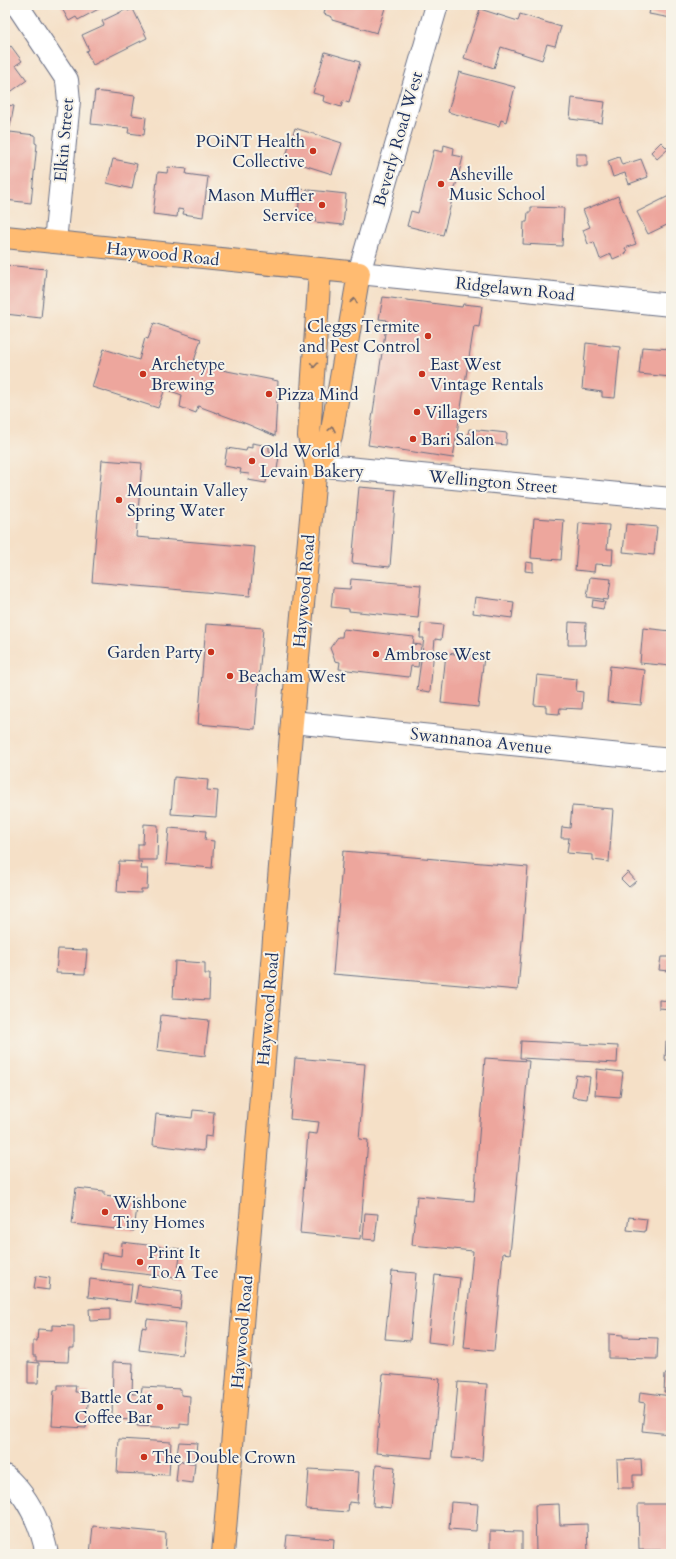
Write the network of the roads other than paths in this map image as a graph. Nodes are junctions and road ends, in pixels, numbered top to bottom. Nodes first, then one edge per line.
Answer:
1 (17, 5) edge
2 (437, 5) edge
3 (5, 237) edge
4 (55, 242) junction
5 (320, 270) junction
6 (359, 274) junction
7 (671, 305) edge
8 (316, 465) junction
9 (671, 499) edge
10 (292, 722) junction
11 (671, 760) edge
12 (5, 1476) edge
13 (47, 1554) edge
14 (223, 1554) edge

1 - 4 street, Elkin Street
2 - 6 street, Beverly Road West
3 - 4 main road, Haywood Road
4 - 5 main road, Haywood Road
5 - 6 main road, Haywood Road
5 -> 8 main road, Haywood Road
6 - 7 street, Ridgelawn Road
8 -> 6 main road, Haywood Road
8 - 9 street, Wellington Street
8 - 10 main road, Haywood Road
10 - 11 street, Swannanoa Avenue
10 - 14 main road, Haywood Road
12 - 13 street

